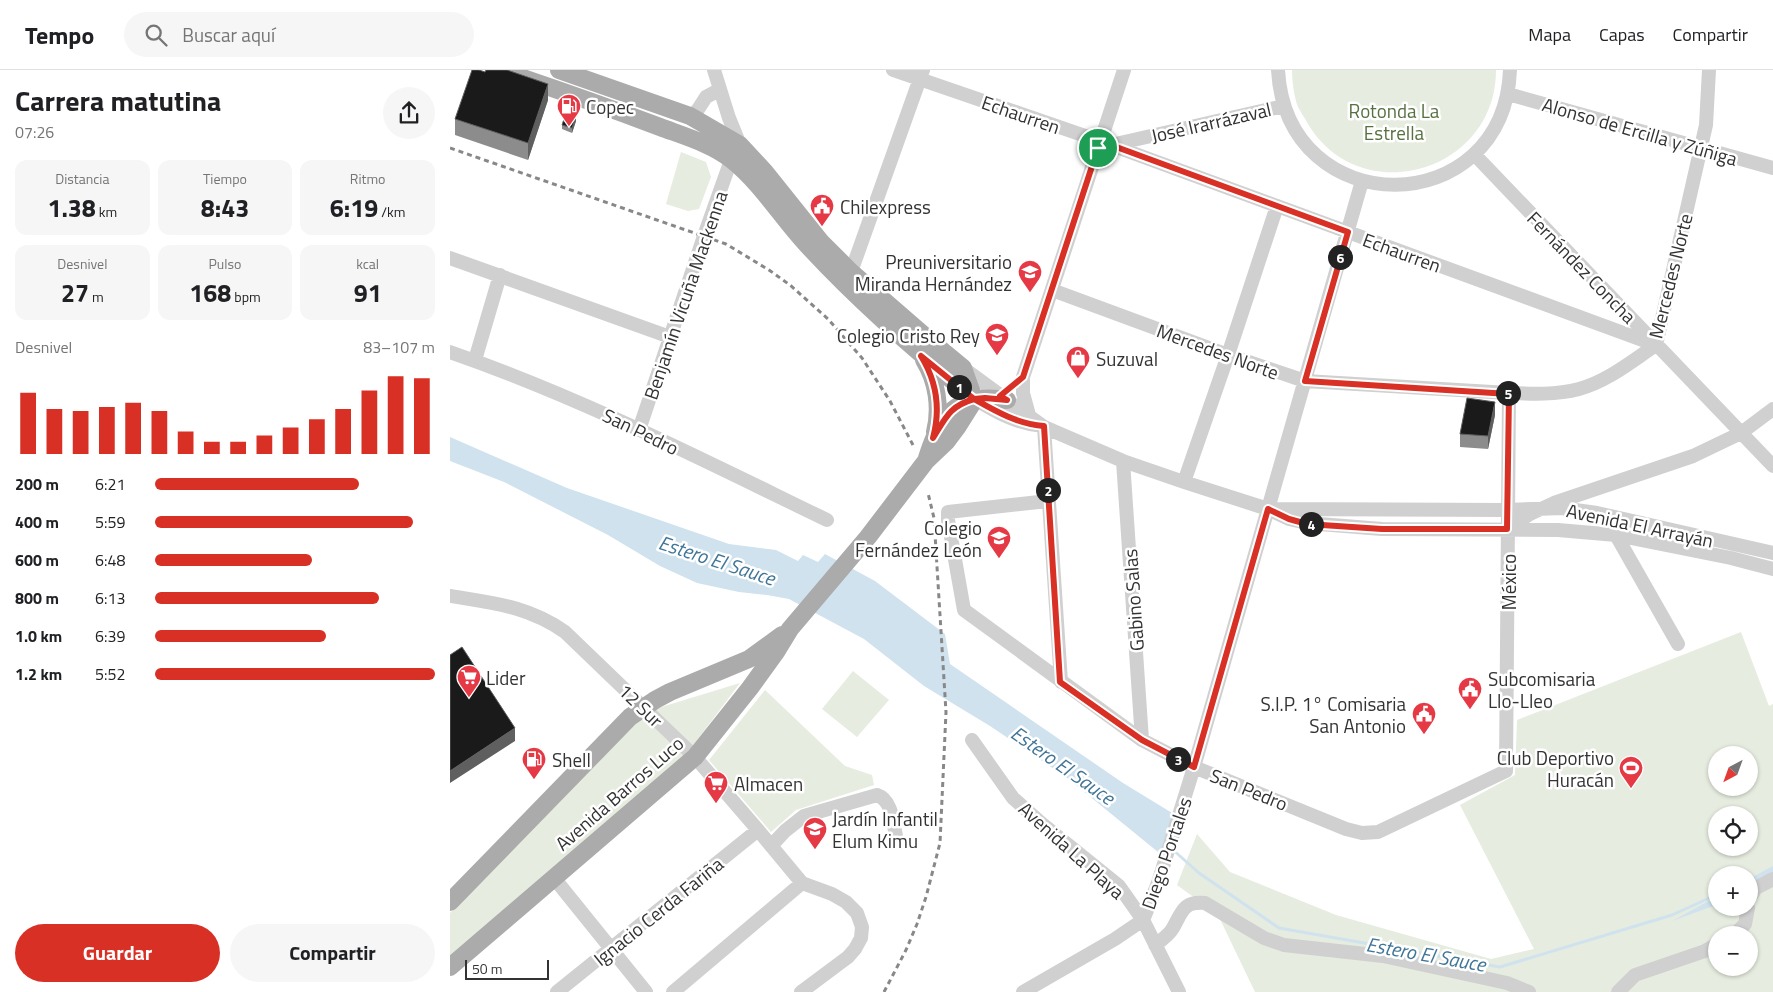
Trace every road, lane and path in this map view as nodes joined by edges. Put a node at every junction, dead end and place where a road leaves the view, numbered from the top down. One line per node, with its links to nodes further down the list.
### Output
1 (499, 70): 13 (main road)
2 (558, 70): 14 (main road)
3 (714, 70): 10 (street)
4 (893, 70): 9 (street, Echaurren)
5 (1124, 70): 15 (street)
6 (1278, 70): 12 (street)
7 (1510, 70): 11 (street)
8 (1710, 70): 16 (street, Mercedes Norte)
9 (921, 75): 15 (street, Echaurren); 24 (street)
10 (719, 90): 14 (street); 17 (street)
11 (1508, 94): 16 (street, Alonso de Ercilla y Zúñiga); 18 (street)
12 (1284, 106): 15 (street, José Irarrázaval); 20 (street)
13 (631, 116): 14 (main road); 17 (main road)
14 (690, 116): 17 (main road)
15 (1105, 143): 21 (street, Echaurren); 26 (street)
16 (1701, 148): 19 (street, Alonso de Ercilla y Zúñiga); 28 (street, Mercedes Norte)
17 (736, 152): 24 (main road); 27 (street, Benjamín Vicuña Mackenna); 31 (main road)
18 (1474, 154): 20 (street); 28 (street, Fernández Concha)
19 (1773, 168)
20 (1362, 181): 22 (street, Diego Portales)
21 (1277, 206): 22 (street, Echaurren); 30 (street)
22 (1348, 232): 28 (street, Echaurren); 35 (street, Diego Portales)
23 (450, 258): 25 (street)
24 (851, 272): 33 (main road)
25 (500, 275): 27 (street); 32 (street)
26 (1052, 290): 30 (street, Mercedes Norte); 34 (street)
27 (670, 337): 42 (street, Benjamín Vicuña Mackenna)
28 (1656, 344): 36 (street, Mercedes Norte); 43 (street, Fernández Concha)
29 (450, 352): 32 (street, San Pedro)
30 (1228, 355): 35 (street, Mercedes Norte); 48 (street)
31 (921, 356): 38 (main road); 44 (main road)
32 (475, 360): 42 (street, San Pedro)
33 (963, 368): 37 (street); 38 (main road)
34 (1023, 377): 37 (street); 40 (street)
35 (1305, 381): 36 (street, Mercedes Norte); 51 (street, Diego Portales)
36 (1509, 394): 52 (street, México)
37 (1003, 398): 38 (main road); 40 (street)
38 (974, 399): 41 (street); 44 (main road, Avenida Barros Luco); 45 (main road, Avenida Barros Luco)
39 (1773, 409): 43 (street)
40 (1029, 415): 41 (street)
41 (1044, 426): 46 (street); 49 (street)
42 (639, 430): 53 (street, San Pedro)
43 (1741, 433): 47 (street, Fernández Concha); 50 (street)
44 (933, 438): 45 (main road, Avenida Barros Luco)
45 (926, 461): 59 (main road, Avenida Barros Luco)
46 (1123, 461): 48 (street); 64 (street, Gabino Salas)
47 (1773, 466)
48 (1184, 482): 51 (street)
49 (1048, 501): 61 (street); 61 (street, San Pedro)
50 (1543, 508): 52 (street, Avenida El Arrayán); 54 (street); 56 (street, Avenida El Arrayán)
51 (1268, 509): 52 (street, Avenida El Arrayán); 54 (street, Avenida El Arrayán); 66 (street, Diego Portales)
52 (1507, 510): 54 (street, México)
53 (827, 520)
54 (1507, 529): 55 (street, Avenida El Arrayán); 67 (street, México)
55 (1616, 534): 57 (street, Avenida El Arrayán); 60 (street)
56 (1773, 553)
57 (1773, 569)
58 (450, 596): 62 (street, 12 Sur)
59 (790, 629): 62 (main road, Avenida Barros Luco); 65 (main road, Avenida Barros Luco)
60 (1678, 644)
61 (1060, 682): 64 (street, San Pedro)
62 (643, 707): 65 (street, 12 Sur); 75 (main road, Avenida Barros Luco)
63 (972, 740): 76 (street, Avenida La Playa)
64 (1142, 740): 66 (street, San Pedro)
65 (695, 758): 68 (street, 12 Sur); 71 (main road, Avenida Barros Luco)
66 (1194, 767): 67 (street, San Pedro); 76 (street, Diego Portales)
67 (1506, 771)
68 (758, 830): 70 (street, 12 Sur); 78 (street, Ignacio Cerda Fariña)
69 (896, 836): 70 (street)
70 (771, 846): 73 (street, 12 Sur)
71 (554, 878): 78 (street); 80 (main road, Avenida Barros Luco)
72 (1773, 879): 74 (street)
73 (802, 883): 84 (street); 85 (street, 12 Sur)
74 (1758, 887)
75 (450, 902)
76 (1143, 920): 77 (street, Avenida La Playa); 81 (street)
77 (1155, 945): 86 (street, Avenida La Playa); 87 (street)
78 (611, 948): 82 (street, Ignacio Cerda Fariña); 83 (street)
79 (1708, 949): 88 (street)
80 (450, 967)
81 (1026, 991)
82 (557, 992)
83 (646, 992)
84 (673, 992)
85 (801, 992)
86 (1179, 992)
87 (1529, 992)
88 (1618, 992)

